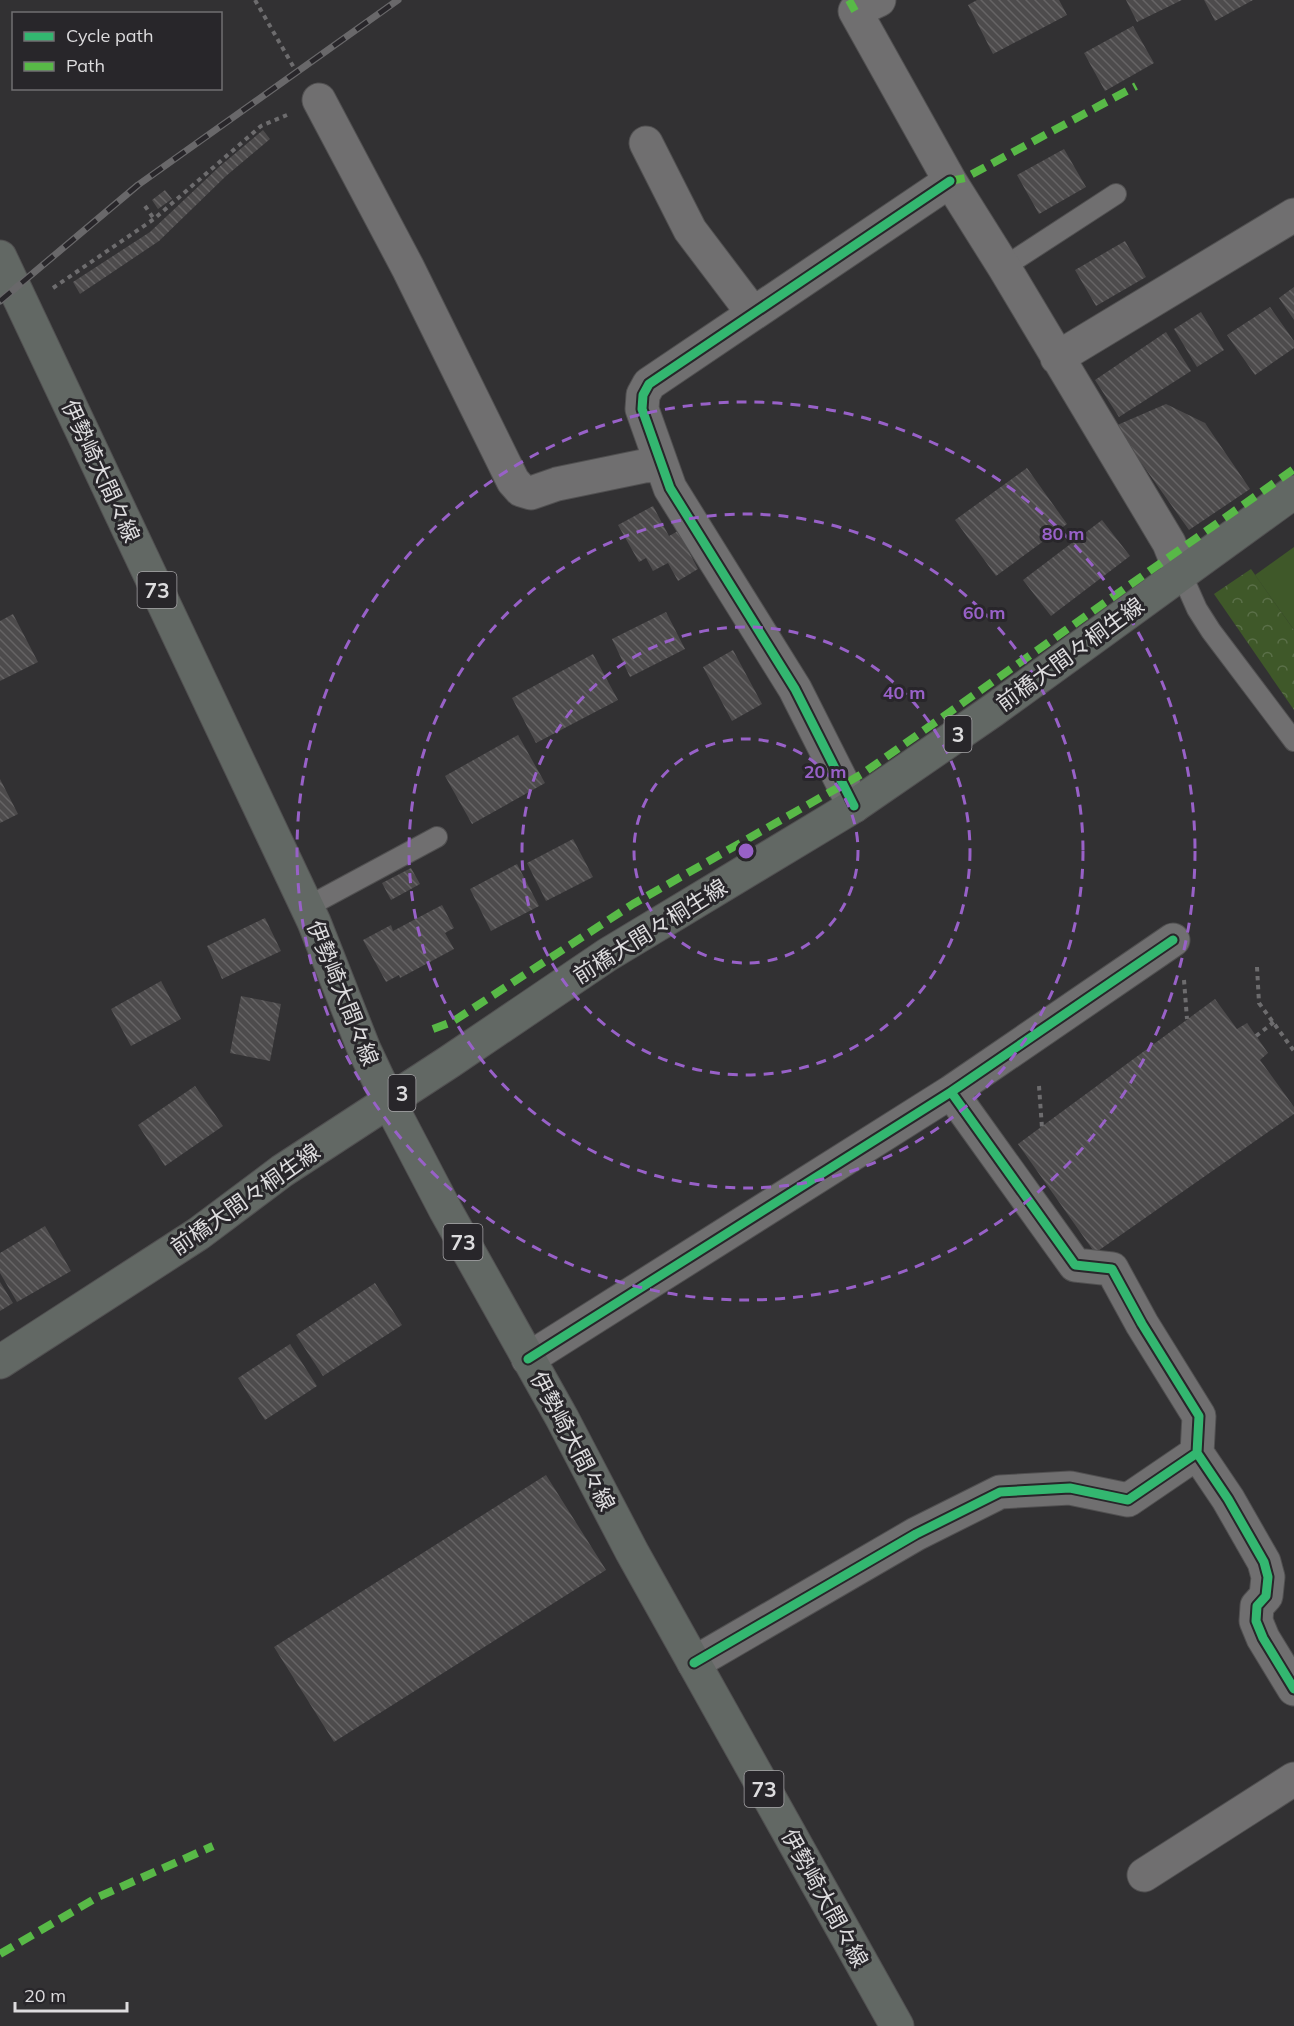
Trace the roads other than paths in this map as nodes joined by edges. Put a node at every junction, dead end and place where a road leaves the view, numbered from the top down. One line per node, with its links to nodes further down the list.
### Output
1 (879, 0): 4 (street)
2 (315, 99): 11 (street)
3 (646, 143): 9 (street)
4 (950, 181): 8 (street); 9 (street)
5 (1116, 194): 8 (lane)
6 (1294, 215): 10 (street)
7 (0, 257): 17 (main road, 伊勢崎大間々線 / 73)
8 (1004, 267): 10 (street)
9 (752, 312): 11 (street)
10 (1057, 358): 13 (street)
11 (661, 465): 15 (street)
12 (1294, 492): 13 (main road, 前橋大間々桐生線 / 3)
13 (1181, 573): 14 (lane); 15 (main road, 前橋大間々桐生線 / 3)
14 (1294, 741)
15 (854, 806): 20 (main road, 前橋大間々桐生線 / 3)
16 (437, 837): 17 (lane)
17 (307, 907): 20 (main road, 伊勢崎大間々線 / 73)
18 (1173, 940): 19 (street)
19 (951, 1092): 21 (street); 23 (street)
20 (389, 1102): 21 (main road, 伊勢崎大間々線 / 73); 22 (main road, 前橋大間々桐生線 / 3)
21 (528, 1359): 26 (main road, 伊勢崎大間々線 / 73)
22 (0, 1362)
23 (1197, 1453): 25 (street); 26 (street)
24 (1294, 1579): 25 (street)
25 (1266, 1596): 27 (street)
26 (694, 1663): 30 (main road, 伊勢崎大間々線 / 73)
27 (1294, 1689)
28 (1294, 1779): 29 (street)
29 (1144, 1875)
30 (897, 2026)

